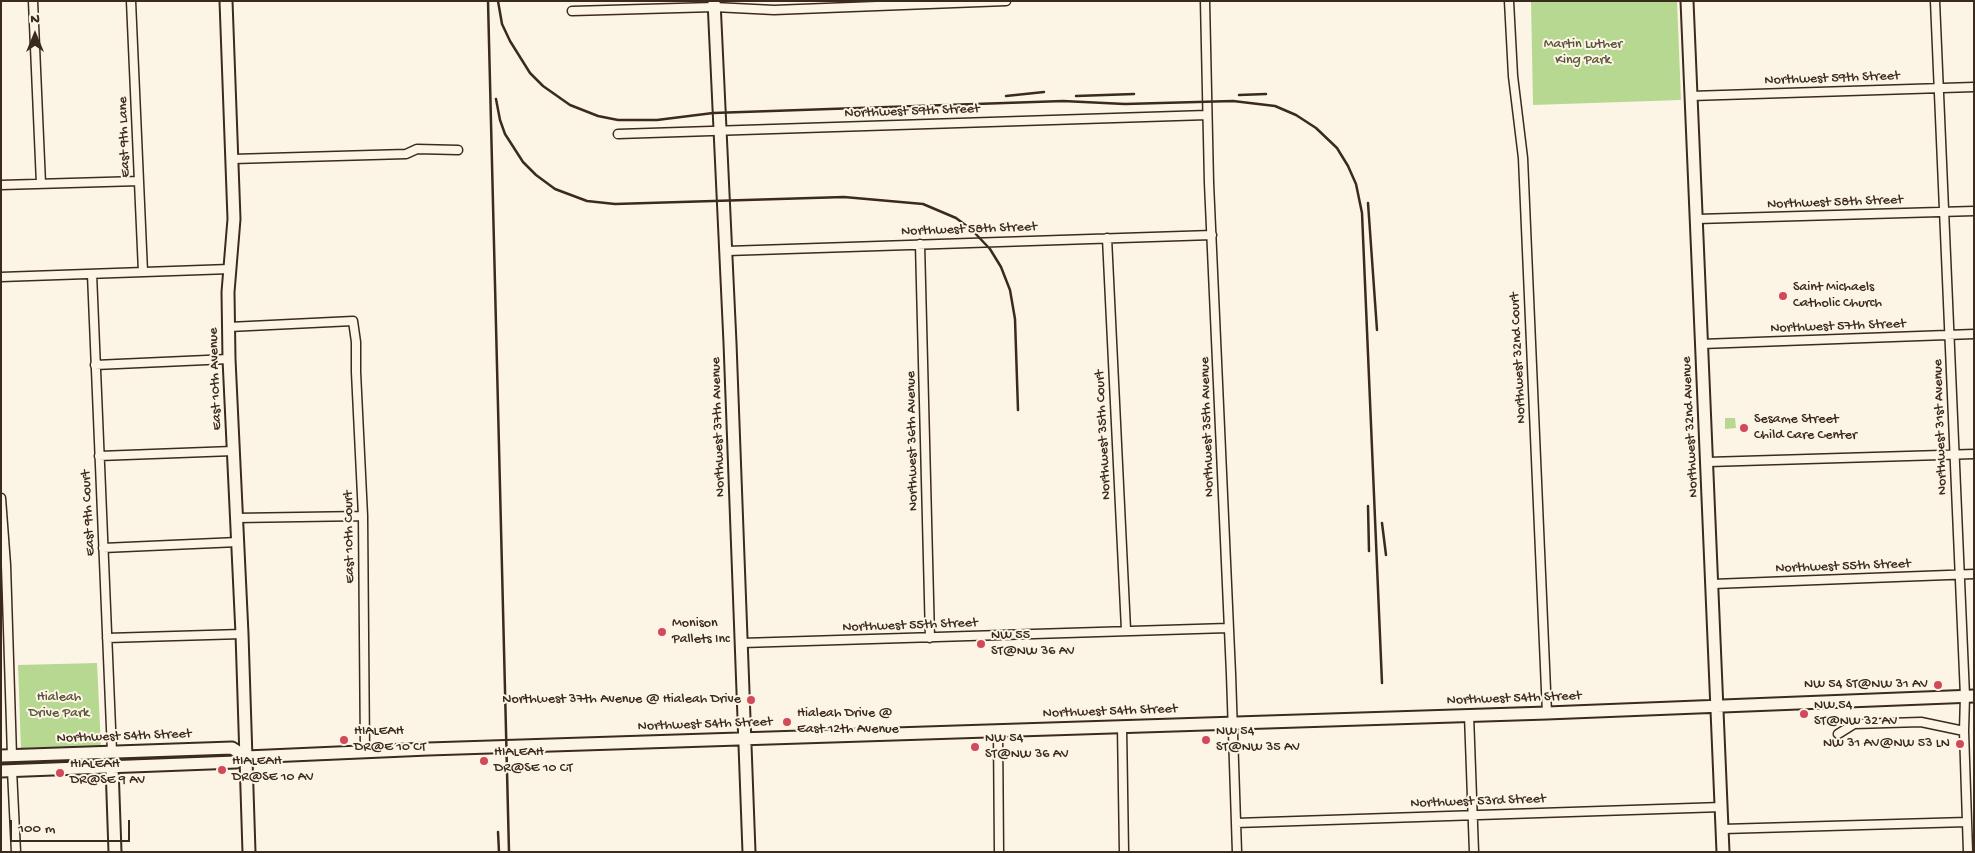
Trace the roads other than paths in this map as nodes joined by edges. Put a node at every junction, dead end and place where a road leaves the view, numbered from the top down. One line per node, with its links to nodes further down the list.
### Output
1 (33, 1): 20 (street)
2 (131, 1): 19 (street, East 9th Lane)
3 (226, 1): 18 (main road, East 10th Avenue)
4 (1006, 1): 9 (street)
5 (1205, 1): 14 (street, Northwest 35th Avenue)
6 (1509, 1): 62 (street, Northwest 32nd Court)
7 (1687, 1): 13 (main road, Northwest 32nd Avenue)
8 (1936, 1): 12 (street, Northwest 31st Avenue)
9 (714, 4): 10 (street); 15 (main road, Northwest 37th Avenue)
10 (572, 11)
11 (1974, 87): 12 (street, Northwest 59th Street)
12 (1939, 88): 13 (street, Northwest 59th Street); 23 (street, Northwest 31st Avenue)
13 (1691, 96): 24 (main road, Northwest 32nd Avenue)
14 (1207, 115): 15 (street, Northwest 59th Street); 25 (street, Northwest 35th Avenue)
15 (722, 131): 16 (street, Northwest 59th Street); 28 (main road, Northwest 37th Avenue)
16 (618, 134)
17 (458, 150): 18 (street)
18 (233, 159): 29 (main road, East 10th Avenue)
19 (139, 181): 20 (street); 30 (street, East 9th Lane)
20 (41, 184): 21 (street)
21 (1, 185)
22 (1974, 211): 23 (street, Northwest 58th Street)
23 (1944, 212): 24 (street, Northwest 58th Street); 35 (street, Northwest 31st Avenue)
24 (1697, 219): 36 (main road, Northwest 32nd Avenue)
25 (1212, 235): 26 (street, Northwest 58th Street); 53 (street, Northwest 35th Avenue)
26 (1107, 238): 27 (street, Northwest 58th Street); 54 (street, Northwest 35th Court)
27 (920, 244): 28 (street, Northwest 58th Street); 57 (street, Northwest 36th Avenue)
28 (727, 251): 58 (main road, Northwest 37th Avenue)
29 (230, 269): 30 (street); 33 (main road, East 10th Avenue)
30 (143, 272): 31 (street)
31 (92, 274): 32 (street); 38 (street, East 9th Court)
32 (1, 277)
33 (229, 327): 37 (main road, East 10th Avenue); 45 (street, East 10th Court)
34 (1974, 334): 35 (street, Northwest 57th Street)
35 (1950, 335): 36 (street, Northwest 57th Street); 40 (street, Northwest 31st Avenue)
36 (1702, 344): 43 (main road, Northwest 32nd Avenue)
37 (229, 359): 38 (street); 39 (main road, East 10th Avenue)
38 (95, 365): 42 (street, East 9th Court)
39 (234, 451): 42 (street); 46 (main road, East 10th Avenue)
40 (1955, 454): 41 (street); 43 (street); 51 (street, Northwest 31st Avenue)
41 (1974, 454)
42 (98, 456): 48 (street, East 9th Court)
43 (1708, 462): 52 (main road, Northwest 32nd Avenue)
44 (1, 498): 49 (street)
45 (363, 516): 46 (street); 71 (street, East 10th Court)
46 (236, 518): 47 (main road, East 10th Avenue)
47 (238, 542): 48 (street); 55 (main road, East 10th Avenue)
48 (103, 548): 56 (street, East 9th Court)
49 (4, 565): 59 (street)
50 (1974, 574): 51 (street, Northwest 55th Street)
51 (1960, 575): 52 (street, Northwest 55th Street); 60 (street, Northwest 31st Avenue)
52 (1713, 584): 61 (main road, Northwest 32nd Avenue)
53 (1228, 628): 54 (street, Northwest 55th Street); 64 (street, Northwest 35th Avenue)
54 (1126, 630): 57 (street, Northwest 55th Street)
55 (242, 634): 56 (street); 73 (main road, East 10th Avenue)
56 (107, 638): 70 (street, East 9th Court)
57 (930, 638): 58 (street, Northwest 55th Street)
58 (742, 643): 69 (main road, Northwest 37th Avenue)
59 (5, 660): 72 (street)
60 (1969, 696): 61 (main road, Northwest 54th Street); 67 (street, Northwest 31st Avenue)
61 (1718, 707): 62 (main road, Northwest 54th Street); 77 (main road, Northwest 32nd Avenue)
62 (1547, 713): 63 (main road, Northwest 54th Street)
63 (1469, 715): 64 (main road, Northwest 54th Street); 78 (street)
64 (1231, 724): 65 (main road, Northwest 54th Street); 80 (street, Northwest 35th Avenue)
65 (1122, 727): 66 (main road, Northwest 54th Street); 87 (street)
66 (998, 731): 69 (main road, Northwest 54th Street); 86 (street)
67 (1964, 731): 68 (street); 79 (street, Northwest 31st Avenue)
68 (1838, 734)
69 (745, 738): 71 (main road, Northwest 54th Street); 85 (main road, Northwest 37th Avenue)
70 (106, 752): 72 (main road, Northwest 54th Street); 73 (main road, Northwest 54th Street); 76 (main road)
71 (365, 753): 73 (main road, Northwest 54th Street)
72 (7, 756): 74 (main road)
73 (246, 757): 75 (main road, Northwest 54th Street); 84 (main road, East 10th Avenue)
74 (1, 762)
75 (112, 766): 76 (main road, Northwest 54th Street); 83 (main road)
76 (7, 771): 82 (street)
77 (1722, 807): 78 (street, Northwest 53rd Street); 81 (main road, Northwest 32nd Avenue)
78 (1472, 814): 80 (street, Northwest 53rd Street); 89 (street)
79 (1967, 822): 81 (street); 91 (street, Northwest 31st Avenue)
80 (1236, 823): 88 (street, Northwest 35th Avenue)
81 (1723, 829): 90 (main road, Northwest 32nd Avenue)
82 (16, 852)
83 (116, 852)
84 (249, 852)
85 (749, 852)
86 (998, 852)
87 (1124, 852)
88 (1237, 852)
89 (1474, 852)
90 (1723, 852)
91 (1968, 852)

